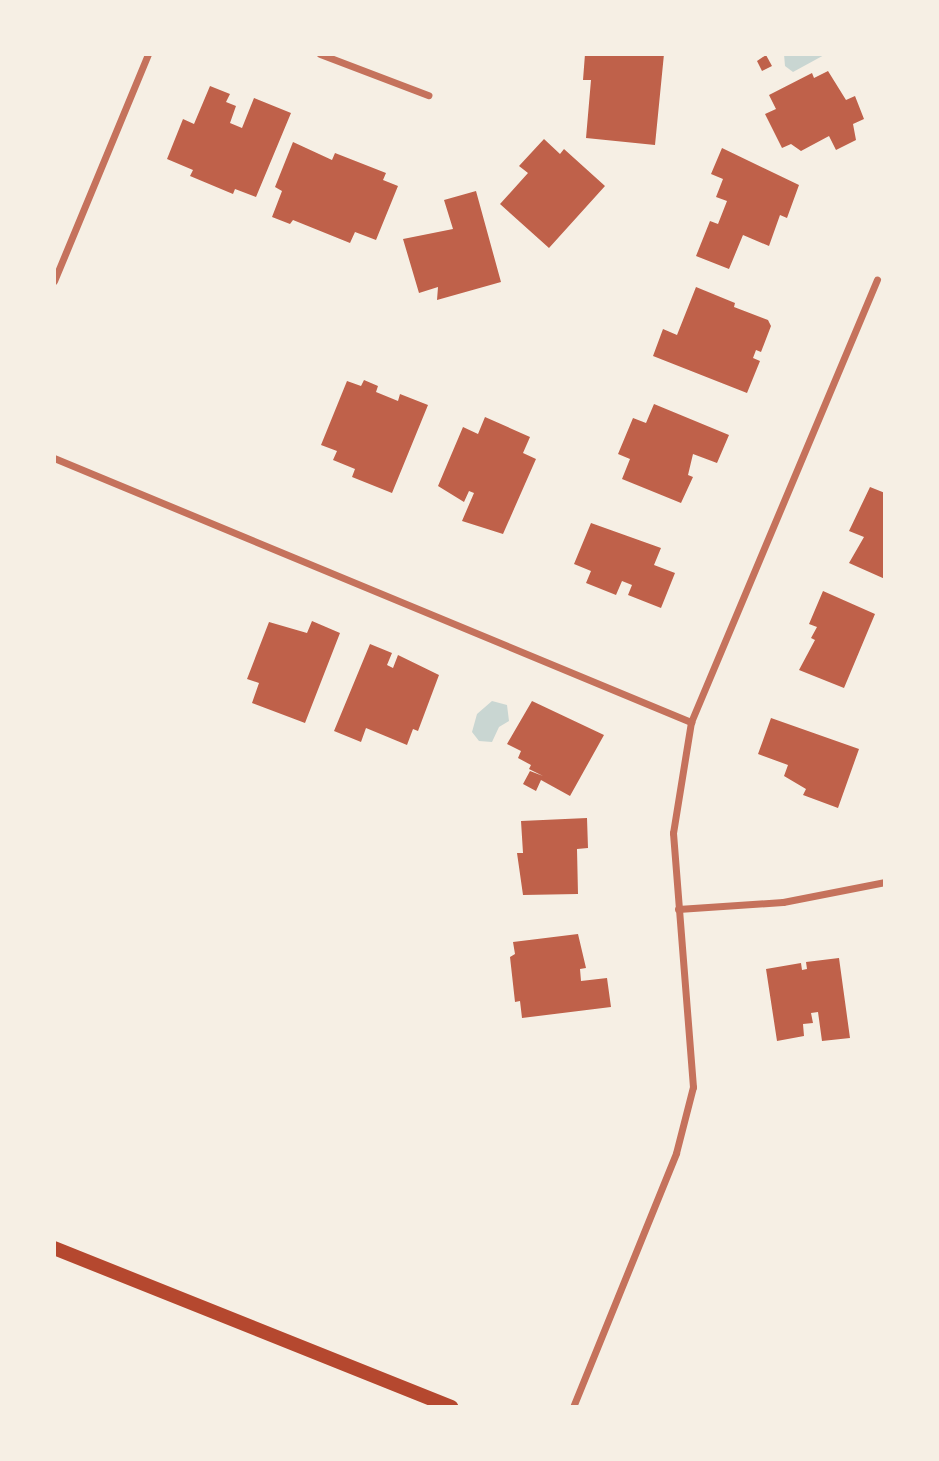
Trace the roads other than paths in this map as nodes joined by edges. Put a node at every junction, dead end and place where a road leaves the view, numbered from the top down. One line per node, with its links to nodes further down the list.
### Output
1 (148, 54): 5 (street)
2 (320, 54): 3 (street)
3 (428, 95)
4 (877, 280): 7 (street)
5 (54, 281)
6 (54, 458): 7 (street)
7 (691, 722): 9 (street)
8 (885, 882): 9 (street)
9 (678, 909): 12 (street)
10 (54, 1248): 11 (main road)
11 (451, 1407)
12 (573, 1407)

